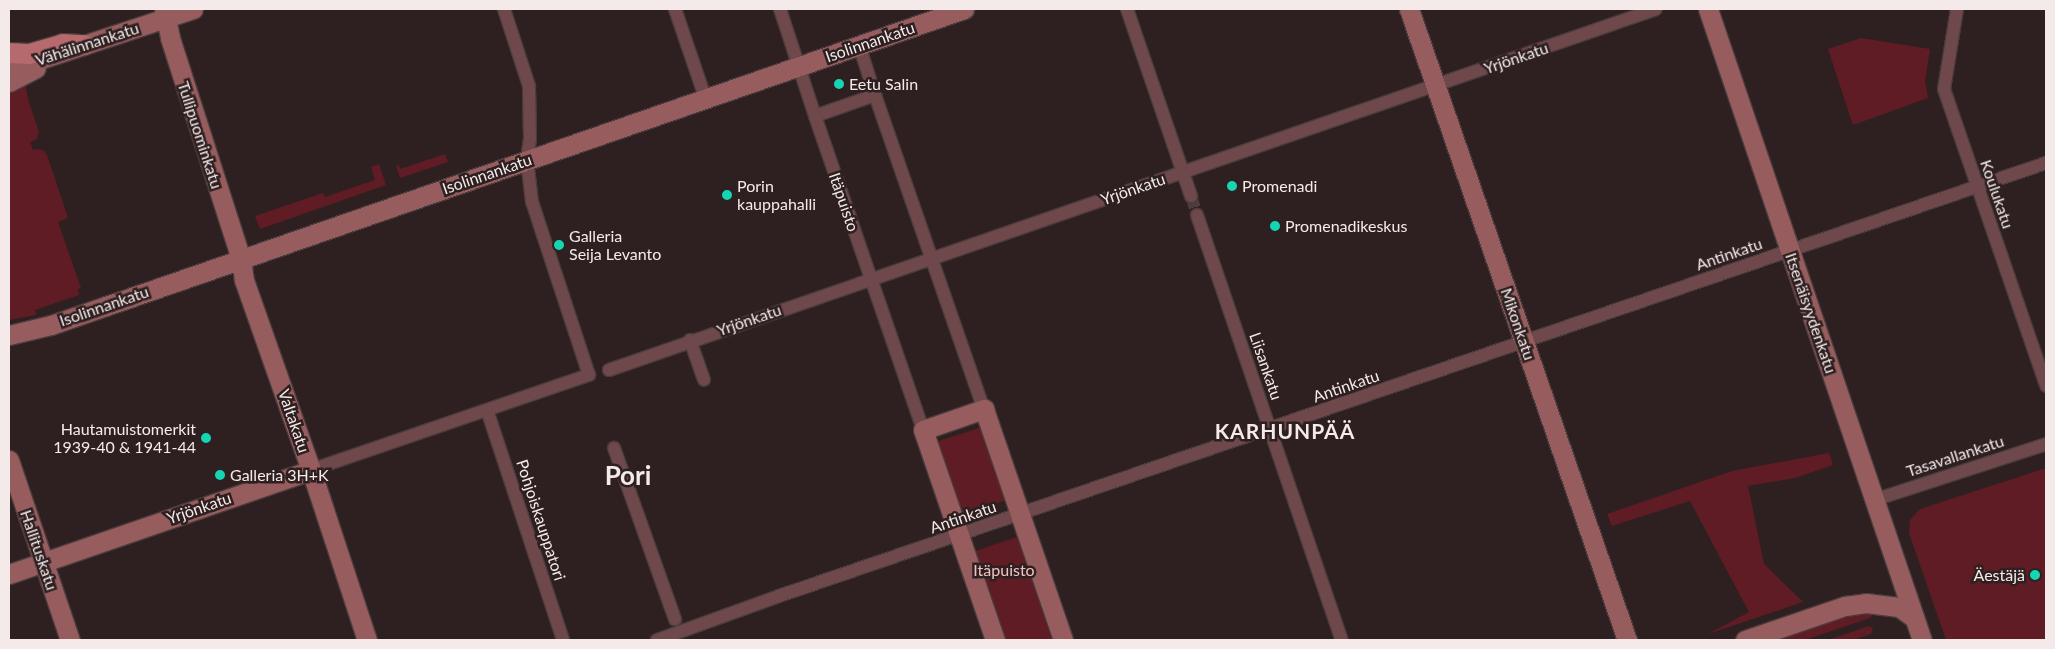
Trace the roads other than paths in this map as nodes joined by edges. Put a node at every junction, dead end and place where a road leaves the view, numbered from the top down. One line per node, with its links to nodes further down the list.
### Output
1 (193, 9): 11 (main road, Vähälinnankatu)
2 (504, 9): 22 (street)
3 (675, 9): 20 (street)
4 (780, 9): 16 (street, Itäpuisto)
5 (964, 9): 13 (main road, Isolinnankatu)
6 (1127, 9): 24 (street)
7 (1409, 9): 18 (main road, Mikonkatu)
8 (1656, 9): 18 (street, Yrjönkatu)
9 (1708, 9): 28 (main road, Itsenäisyydenkatu)
10 (1957, 9): 25 (street, Koulukatu)
11 (165, 13): 12 (main road, Vähälinnankatu); 30 (main road, Tullipuominkatu)
12 (84, 45): 14 (main road); 15 (main road, Vähälinnankatu); 17 (main road)
13 (859, 45): 16 (main road, Isolinnankatu); 19 (street)
14 (9, 53)
15 (9, 66)
16 (799, 67): 20 (main road, Isolinnankatu); 21 (street, Itäpuisto)
17 (9, 82)
18 (1436, 86): 24 (street, Yrjönkatu); 34 (main road, Mikonkatu)
19 (875, 95): 21 (street); 29 (street)
20 (705, 97): 22 (main road, Isolinnankatu)
21 (815, 116): 31 (street, Itäpuisto)
22 (527, 160): 30 (main road, Isolinnankatu); 39 (street, Yrjönkatu)
23 (2046, 163): 25 (street, Antinkatu)
24 (1182, 172): 26 (street); 29 (street, Yrjönkatu)
25 (1977, 186): 28 (street, Antinkatu); 37 (street, Koulukatu)
26 (1191, 196)
27 (1197, 215): 40 (street, Liisankatu)
28 (1790, 250): 34 (street, Antinkatu); 46 (main road, Itsenäisyydenkatu)
29 (931, 258): 31 (street, Yrjönkatu); 38 (street)
30 (241, 260): 32 (main road, Isolinnankatu); 45 (main road, Valtakatu)
31 (870, 278): 33 (street, Yrjönkatu); 41 (street, Itäpuisto)
32 (9, 335)
33 (690, 340): 35 (street, Yrjönkatu); 36 (street)
34 (1524, 342): 40 (street, Antinkatu); 61 (main road, Mikonkatu)
35 (609, 370)
36 (704, 380)
37 (2046, 386)
38 (984, 409): 41 (main road); 47 (main road)
39 (487, 410): 45 (street, Yrjönkatu); 56 (street, Pohjoiskauppatori)
40 (1270, 428): 47 (street, Antinkatu); 60 (street, Liisankatu)
41 (923, 430): 48 (main road, Itäpuisto)
42 (2046, 444): 46 (street, Tasavallankatu)
43 (614, 448): 51 (street)
44 (9, 460): 49 (main road, Hallituskatu)
45 (311, 470): 49 (main road, Yrjönkatu); 55 (main road, Valtakatu)
46 (1874, 500): 52 (main road, Itsenäisyydenkatu)
47 (1020, 515): 48 (street, Antinkatu); 59 (main road)
48 (959, 536): 53 (street, Antinkatu); 58 (main road, Itäpuisto)
49 (44, 562): 50 (main road, Yrjönkatu); 54 (main road, Hallituskatu)
50 (9, 574)
51 (675, 619)
52 (1915, 631): 62 (main road, Itsenäisyydenkatu)
53 (680, 637): 57 (street, Antinkatu)
54 (70, 640)
55 (368, 640)
56 (563, 640)
57 (656, 640)
58 (995, 640)
59 (1063, 640)
60 (1342, 640)
61 (1626, 640)
62 (1745, 640)

